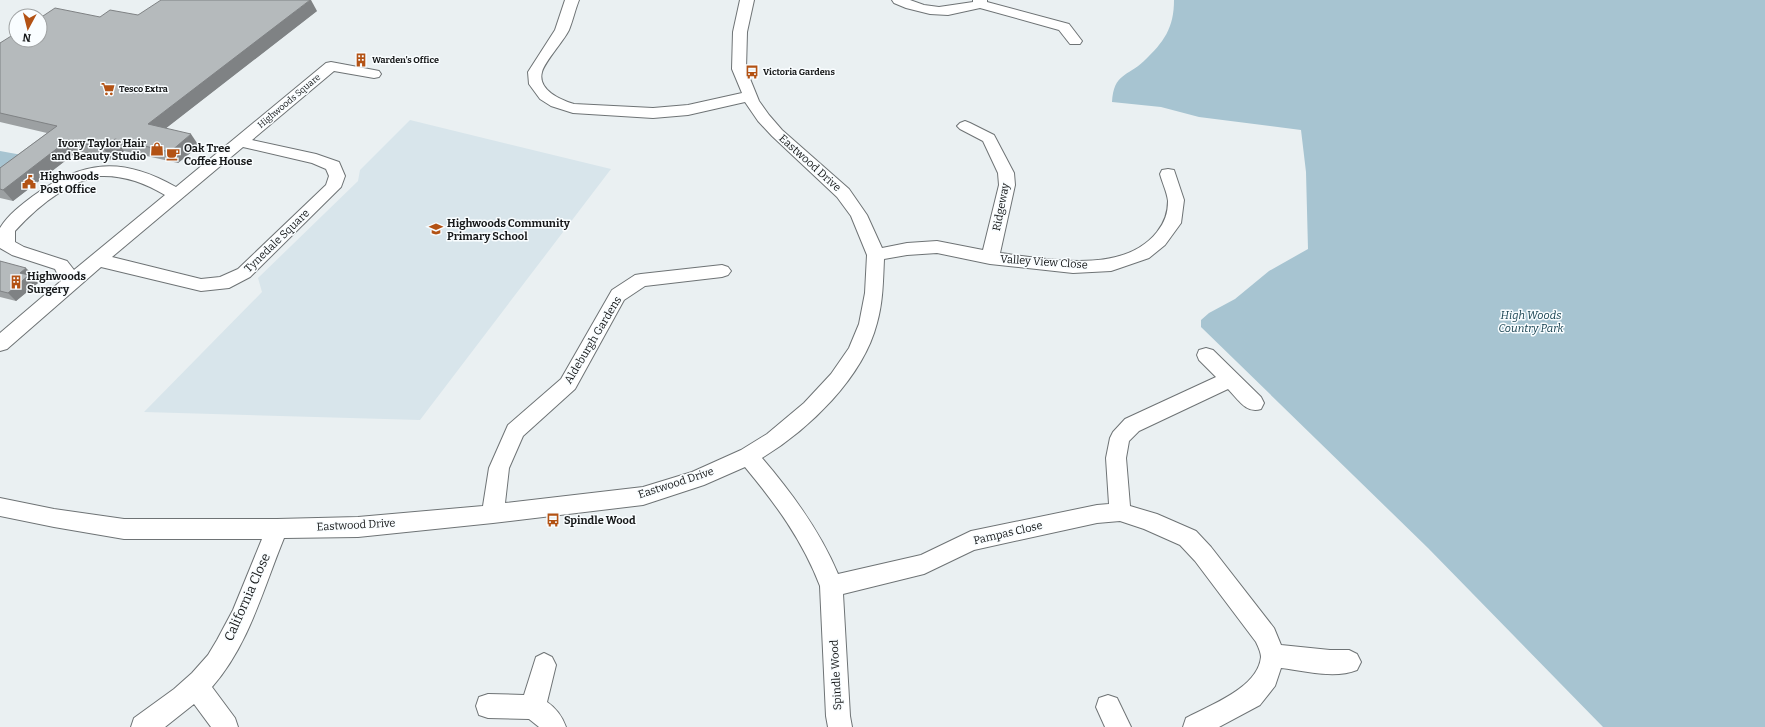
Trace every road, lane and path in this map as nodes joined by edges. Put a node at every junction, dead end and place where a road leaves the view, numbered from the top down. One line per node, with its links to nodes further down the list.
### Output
1 (572, 0): 7 (street)
2 (747, 0): 7 (street, Eastwood Drive)
3 (899, 0): 4 (street)
4 (980, 2): 5 (street)
5 (1075, 41)
6 (374, 74): 9 (street, Highwoods Square)
7 (750, 96): 12 (street, Eastwood Drive)
8 (966, 126): 13 (street, Ridgeway)
9 (240, 142): 11 (street, Highwoods Square); 14 (street, Tynedale Square)
10 (1168, 174): 13 (street, Valley View Close)
11 (176, 194): 14 (street, Highwoods Square); 16 (street)
12 (876, 255): 13 (street, Valley View Close); 21 (street, Eastwood Drive)
13 (990, 258)
14 (98, 260): 16 (street, Highwoods Square)
15 (722, 271): 24 (street, Aldeburgh Gardens)
16 (70, 283): 17 (street, Highwoods Square)
17 (0, 344)
18 (1206, 355): 19 (street)
19 (1229, 380): 20 (street); 23 (street)
20 (1254, 403)
21 (748, 456): 24 (street, Eastwood Drive); 26 (street, Spindle Wood)
22 (0, 507): 25 (street, Eastwood Drive)
23 (1120, 512): 26 (street, Pampas Close); 27 (street, Pampas Close)
24 (493, 514): 25 (street, Eastwood Drive)
25 (277, 529): 30 (street, California Close)
26 (830, 586): 36 (street, Spindle Wood)
27 (1273, 656): 28 (street); 37 (street)
28 (1349, 662)
29 (544, 665): 32 (street)
30 (196, 686): 33 (street, California Close); 34 (street)
31 (488, 706): 32 (street)
32 (532, 707): 35 (street)
33 (143, 727)
34 (226, 727)
35 (554, 727)
36 (840, 727)
37 (1196, 727)

